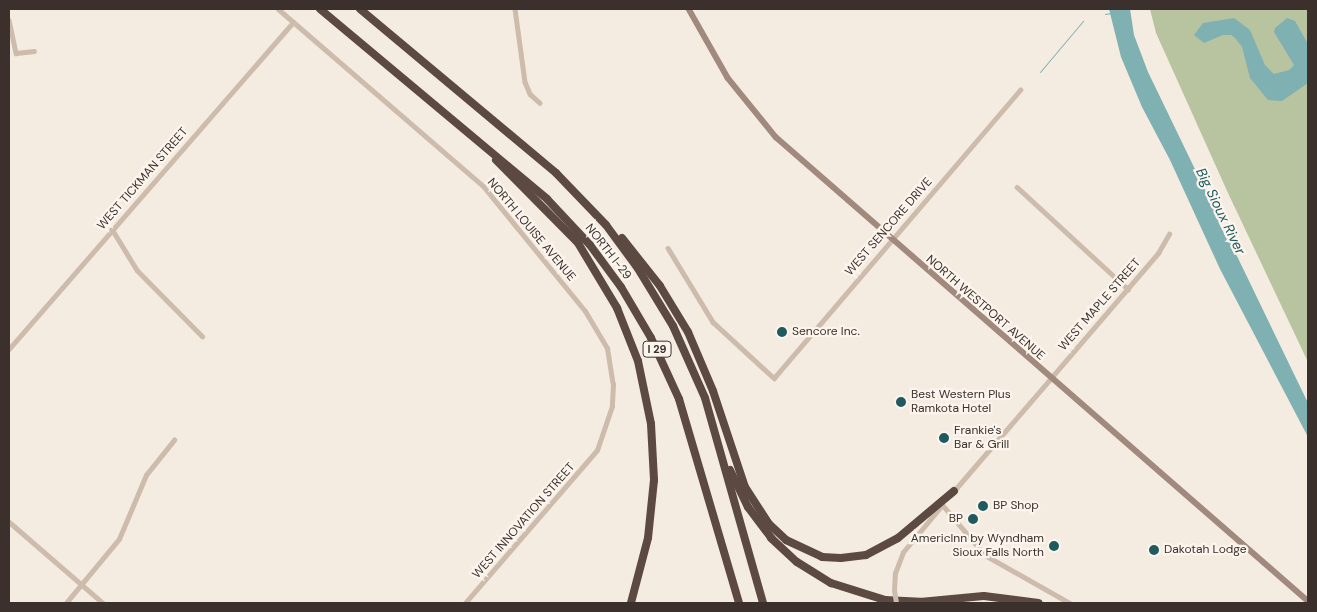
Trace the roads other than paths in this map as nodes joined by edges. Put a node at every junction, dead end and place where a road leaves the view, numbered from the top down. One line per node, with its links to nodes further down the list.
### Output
1 (278, 9): 7 (street, NORTH LOUISE AVENUE)
2 (320, 9): 11 (highway, NORTH I-29 / I 29)
3 (360, 9): 13 (highway, NORTH I-29 / I 29)
4 (515, 9): 10 (street)
5 (689, 9): 16 (main road, NORTH WESTPORT AVENUE)
6 (9, 20): 8 (street)
7 (293, 22): 14 (street, WEST TICKMAN STREET); 24 (street, NORTH LOUISE AVENUE)
8 (34, 51)
9 (1020, 90): 16 (street, WEST SENCORE DRIVE)
10 (540, 103)
11 (485, 146): 33 (highway); 34 (highway, NORTH I-29 / I 29)
12 (1017, 187): 18 (street)
13 (606, 225): 22 (highway, NORTH I-29 / I 29); 26 (highway)
14 (112, 230): 19 (street); 20 (street, WEST TICKMAN STREET)
15 (1169, 234): 18 (street, WEST MAPLE STREET)
16 (892, 239): 17 (street, WEST SENCORE DRIVE); 21 (main road, NORTH WESTPORT AVENUE)
17 (668, 248)
18 (1128, 289): 21 (street, WEST MAPLE STREET)
19 (202, 336)
20 (9, 349)
21 (1051, 378): 25 (street, WEST MAPLE STREET); 29 (main road, NORTH WESTPORT AVENUE)
22 (716, 431): 35 (highway, NORTH I-29 / I 29); 37 (highway)
23 (174, 440): 28 (street)
24 (597, 450): 32 (street, WEST INNOVATION STREET)
25 (954, 490): 26 (highway)
26 (941, 503): 36 (street, bridge); 38 (street)
27 (9, 522): 28 (street)
28 (82, 585): 30 (street); 31 (street)
29 (1308, 600)
30 (66, 603)
31 (103, 603)
32 (466, 603)
33 (630, 603)
34 (739, 603)
35 (763, 603)
36 (896, 603)
37 (1039, 603)
38 (1070, 603)

